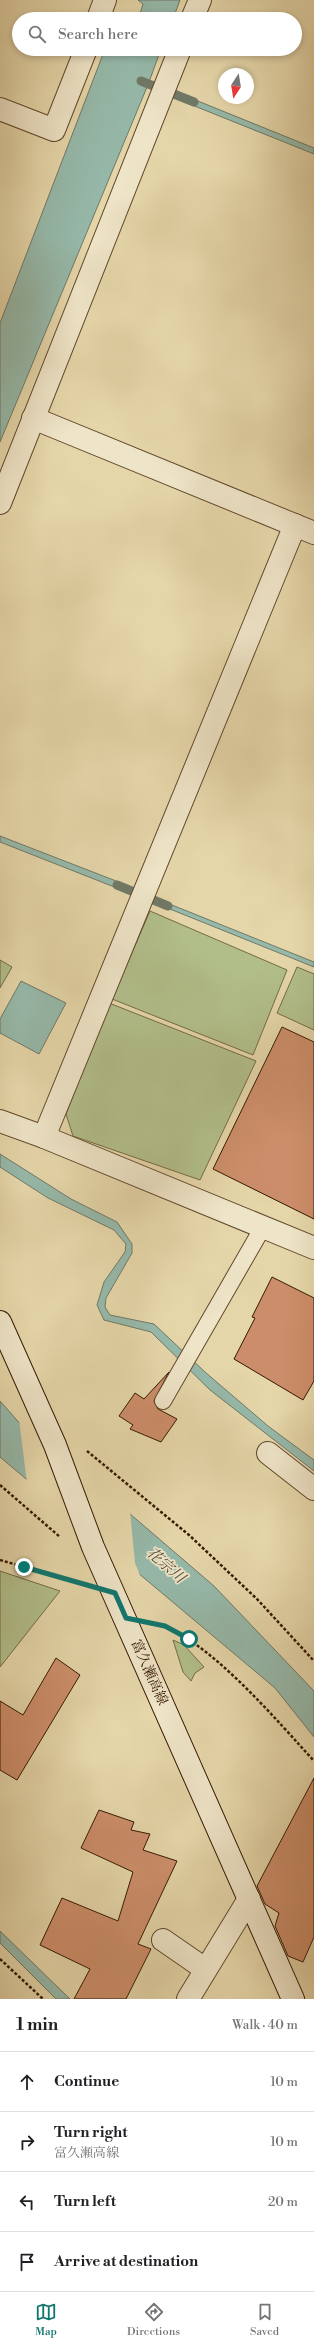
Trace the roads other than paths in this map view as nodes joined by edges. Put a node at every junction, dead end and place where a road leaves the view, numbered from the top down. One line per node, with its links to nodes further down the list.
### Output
1 (105, 0): 3 (street)
2 (200, 0): 4 (street)
3 (101, 12)
4 (195, 12)
5 (83, 56): 7 (street)
6 (177, 56): 8 (street)
7 (0, 109)
8 (33, 418): 9 (street); 10 (street)
9 (0, 503)
10 (304, 529): 12 (street)
11 (0, 1121): 12 (street)
12 (44, 1137): 13 (street)
13 (263, 1227): 14 (street); 16 (lane)
14 (314, 1248)
15 (0, 1322): 19 (street, 富久瀬高線)
16 (163, 1401)
17 (268, 1453): 18 (street)
18 (314, 1489)
19 (249, 1900): 21 (street); 23 (street, 富久瀬高線)
20 (163, 1940): 21 (street)
21 (205, 1969): 22 (street)
22 (188, 1999)
23 (293, 1999)

